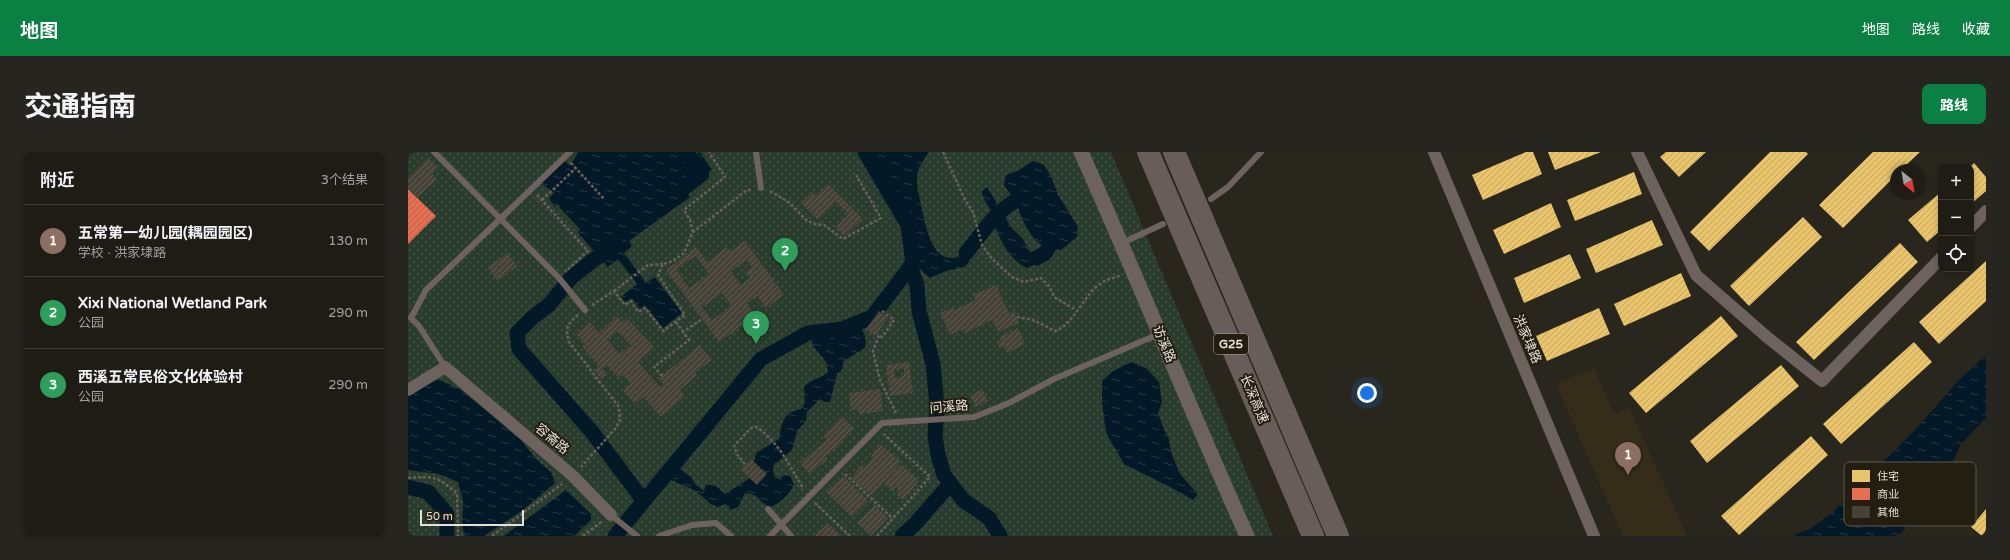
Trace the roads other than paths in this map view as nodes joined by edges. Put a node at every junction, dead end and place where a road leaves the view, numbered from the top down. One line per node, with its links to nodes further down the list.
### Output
1 (434, 152): 13 (lane)
2 (756, 152): 10 (lane)
3 (1081, 152): 16 (street, 访溪路)
4 (1148, 152): 32 (highway, 长深高速 / G25)
5 (1174, 152): 33 (highway, 长深高速 / G25)
6 (1261, 152): 11 (lane)
7 (1434, 152): 34 (street, 洪家埭路)
8 (1637, 152): 17 (street)
9 (567, 154): 13 (lane)
10 (761, 188)
11 (1211, 199)
12 (1986, 211): 15 (street)
13 (500, 218): 18 (lane); 19 (lane)
14 (1163, 224): 16 (lane)
15 (1974, 224)
16 (1122, 243): 20 (street, 访溪路)
17 (1938, 261)
18 (585, 310)
19 (410, 317): 21 (lane)
20 (1159, 334): 25 (lane, 问溪路); 31 (street, 访溪路)
21 (445, 367): 22 (street); 24 (street, 容斋路)
22 (408, 390)
23 (768, 510): 25 (lane)
24 (611, 515): 26 (lane, 容斋路)
25 (781, 525): 29 (lane, 问溪路); 30 (lane)
26 (637, 536)
27 (659, 536): 28 (lane)
28 (731, 536)
29 (770, 536)
30 (791, 536)
31 (1247, 536)
32 (1313, 536)
33 (1338, 536)
34 (1594, 536)

